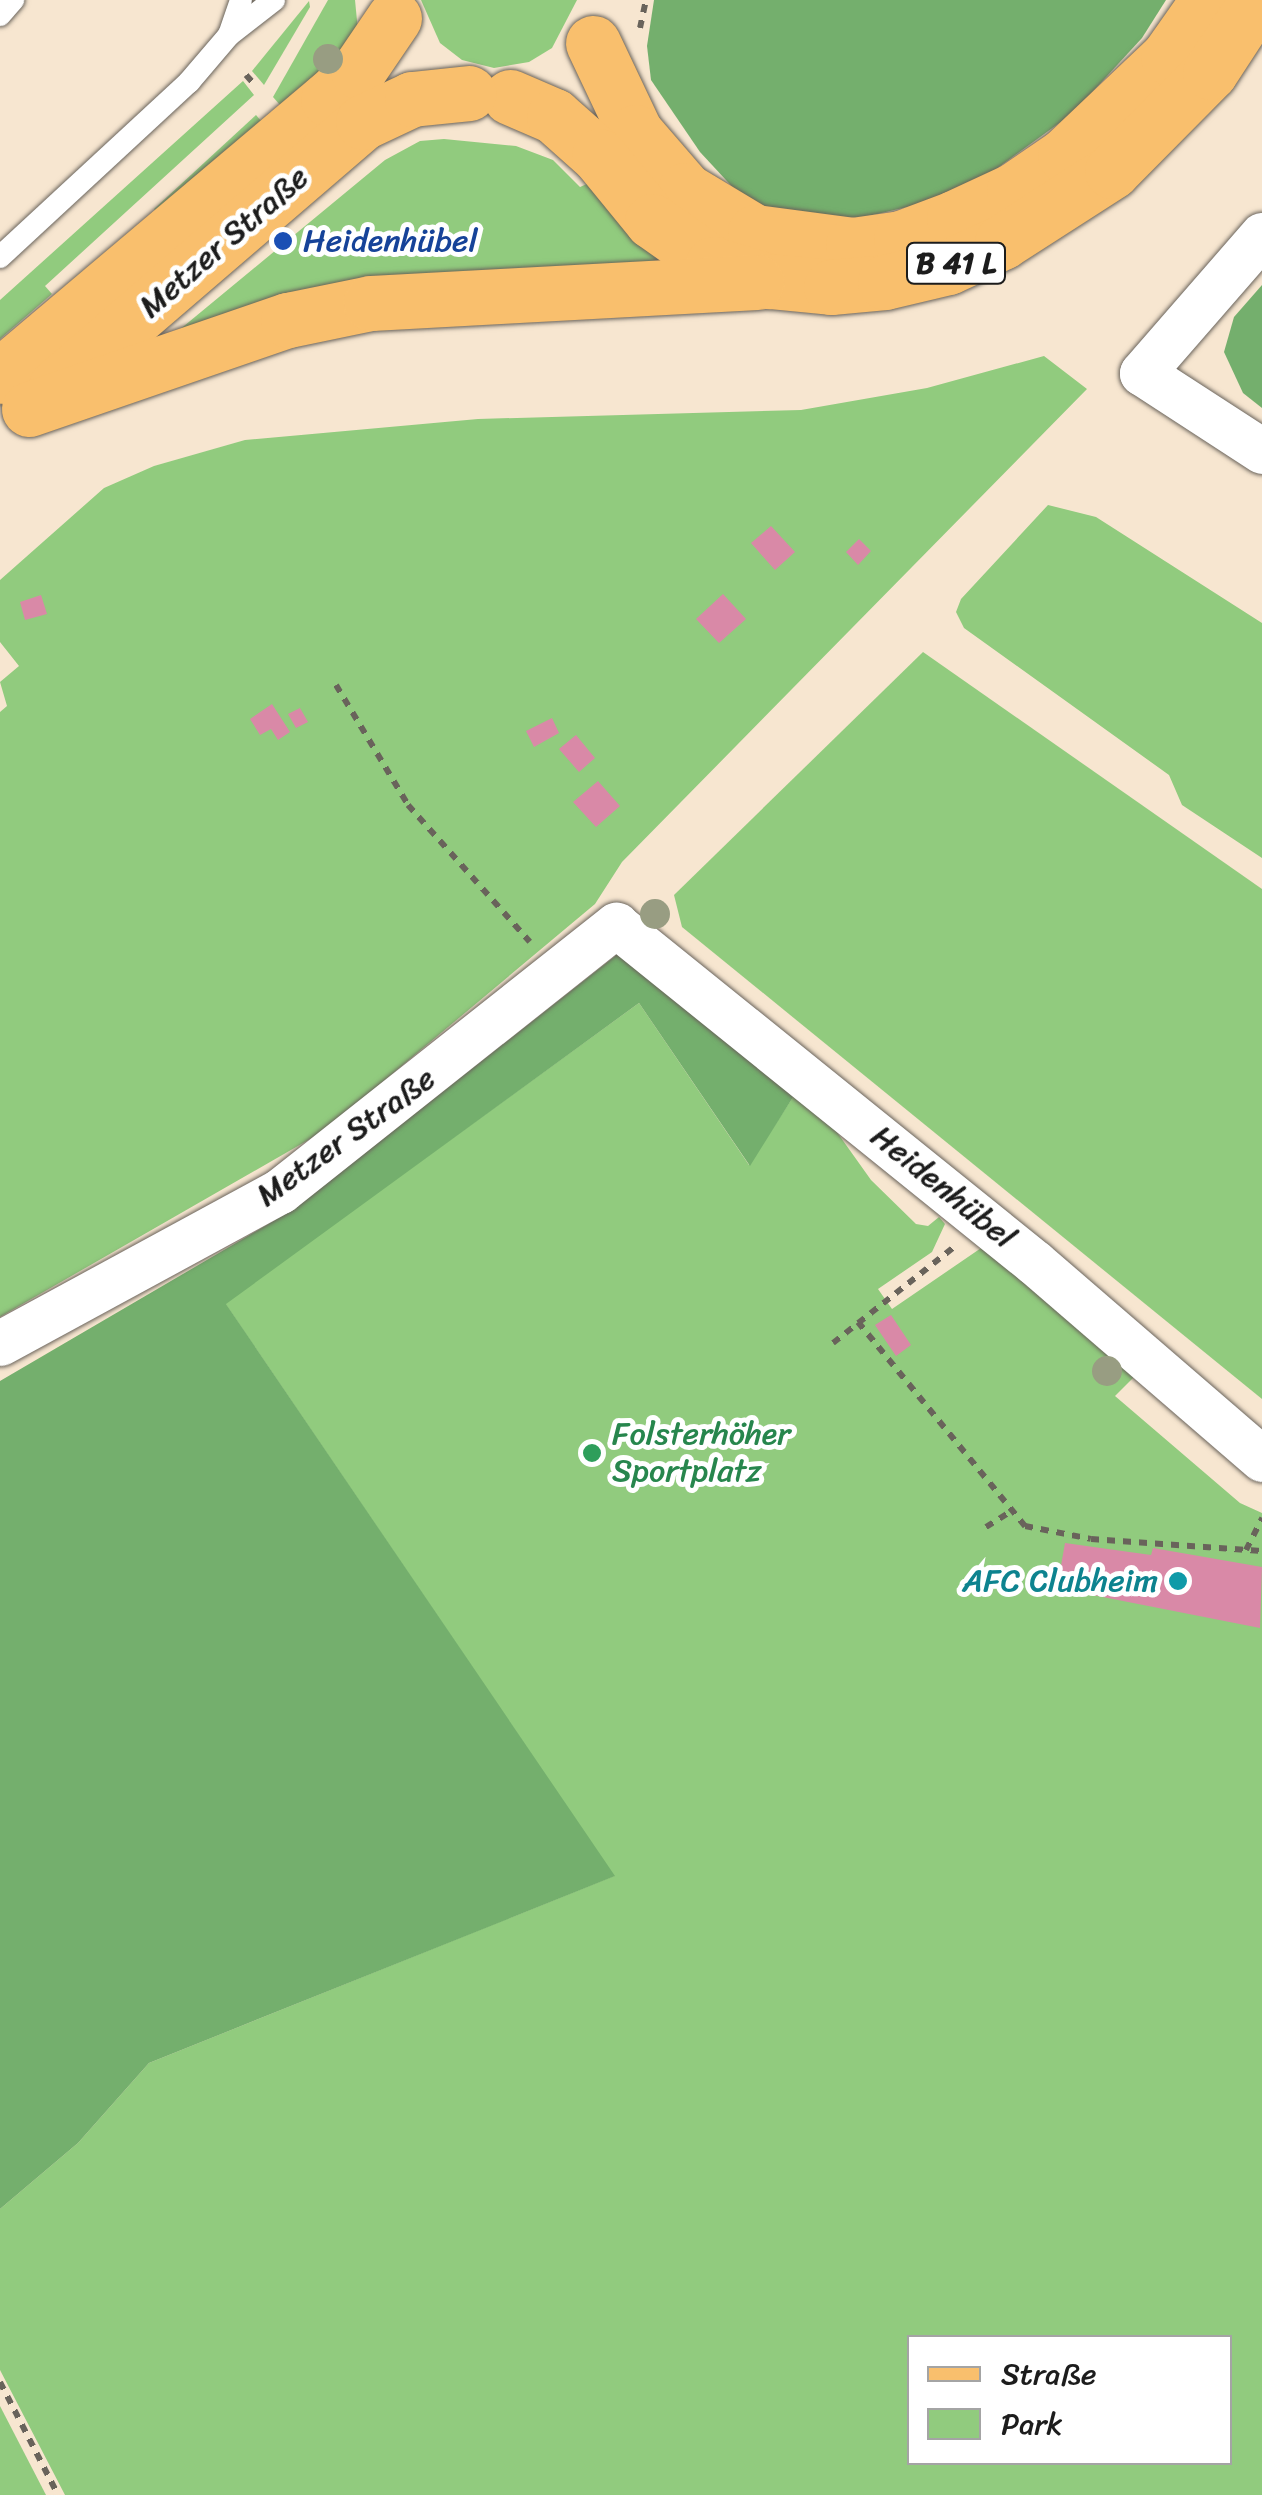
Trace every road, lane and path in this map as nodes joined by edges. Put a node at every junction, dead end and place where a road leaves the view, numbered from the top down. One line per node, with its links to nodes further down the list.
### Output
1 (13, 0): 7 (lane)
2 (241, 0): 9 (lane)
3 (274, 0): 9 (lane)
4 (1208, 0): 8 (main road, B 41 L)
5 (1257, 0): 15 (main road, B 41 L)
6 (393, 9): 12 (main road, Metzer Straße); 16 (main road, Metzer Straße)
7 (0, 15)
8 (600, 22): 12 (main road, Metzer Straße)
9 (229, 35): 14 (lane)
10 (246, 74): 11 (path)
11 (254, 84)
12 (489, 95): 15 (main road, B 41 L); 16 (main road, Metzer Straße)
13 (1262, 235): 17 (street)
14 (0, 256)
15 (769, 281): 16 (main road)
16 (10, 406)
17 (1262, 450)
18 (336, 685): 20 (path)
19 (616, 925): 20 (street, Metzer Straße); 21 (street, Heidenhübel)
20 (558, 972): 23 (street, Metzer Straße)
21 (980, 1218): 22 (path); 25 (street, Heidenhübel)
22 (858, 1322): 24 (path); 26 (path)
23 (0, 1343)
24 (833, 1343)
25 (1262, 1459)
26 (1012, 1511): 28 (path); 29 (path)
27 (1262, 1518): 29 (path)
28 (986, 1527)
29 (1246, 1550): 30 (path)
30 (1262, 1551)
31 (0, 2382): 32 (path)
32 (58, 2495)

